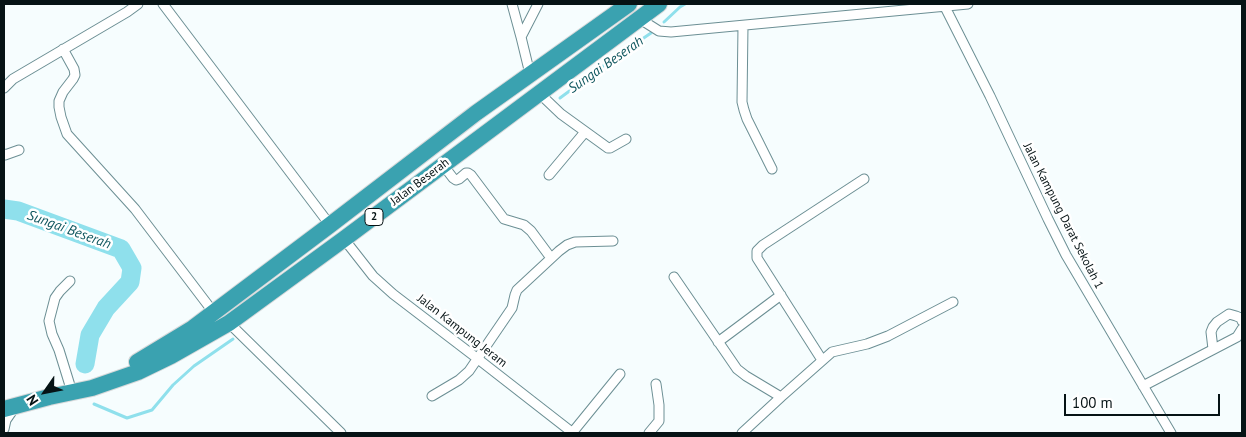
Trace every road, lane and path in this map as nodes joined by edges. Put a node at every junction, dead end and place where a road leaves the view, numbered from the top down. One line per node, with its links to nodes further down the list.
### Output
1 (138, 4): 14 (street)
2 (163, 4): 26 (street)
3 (512, 4): 13 (street)
4 (538, 4): 13 (street)
5 (621, 4): 10 (highway)
6 (629, 4): 10 (highway, Jalan Beserah / 2)
7 (660, 4): 11 (highway, Jalan Beserah / 2)
8 (968, 4): 9 (street)
9 (944, 5): 12 (street); 44 (street, Jalan Kampung Darat Sekolah 1)
10 (608, 18): 15 (highway, Jalan Beserah / 2)
11 (640, 19): 12 (street); 17 (highway, Jalan Beserah / 2)
12 (743, 26): 23 (street)
13 (521, 37): 15 (street)
14 (63, 50): 16 (street); 34 (street)
15 (530, 74): 26 (highway, Jalan Beserah / 2)
16 (4, 88)
17 (539, 93): 18 (street); 22 (highway, Jalan Beserah / 2)
18 (585, 132): 19 (street); 24 (street)
19 (626, 138)
20 (19, 150): 21 (street)
21 (4, 154)
22 (443, 164): 27 (highway, Jalan Beserah / 2); 29 (street)
23 (772, 169)
24 (549, 175)
25 (864, 179): 32 (street)
26 (330, 225): 34 (highway, Jalan Beserah / 2)
27 (344, 239): 36 (highway, Jalan Beserah / 2); 40 (street, Jalan Kampung Jeram)
28 (613, 241): 29 (street)
29 (551, 258): 40 (street)
30 (674, 277): 38 (street)
31 (70, 282): 46 (street)
32 (781, 295): 38 (street); 41 (street)
33 (953, 302): 41 (street)
34 (214, 313): 45 (highway, Jalan Beserah / 2)
35 (1242, 321): 39 (street)
36 (229, 323): 45 (highway, Jalan Beserah / 2); 51 (street)
37 (1242, 329): 39 (street)
38 (718, 342): 48 (street)
39 (1213, 349): 44 (street)
40 (478, 359): 47 (street); 52 (street, Jalan Kampung Jeram)
41 (822, 360): 48 (street)
42 (620, 374): 52 (street)
43 (656, 384): 53 (street)
44 (1143, 386): 55 (street, Jalan Kampung Darat Sekolah 1)
45 (92, 388): 46 (highway, Jalan Beserah / 2)
46 (72, 392): 49 (highway, Jalan Beserah / 2)
47 (432, 396)
48 (781, 397): 54 (street)
49 (10, 407): 50 (street)
50 (4, 429)
51 (341, 433)
52 (572, 433)
53 (649, 433)
54 (742, 433)
55 (1170, 433)

